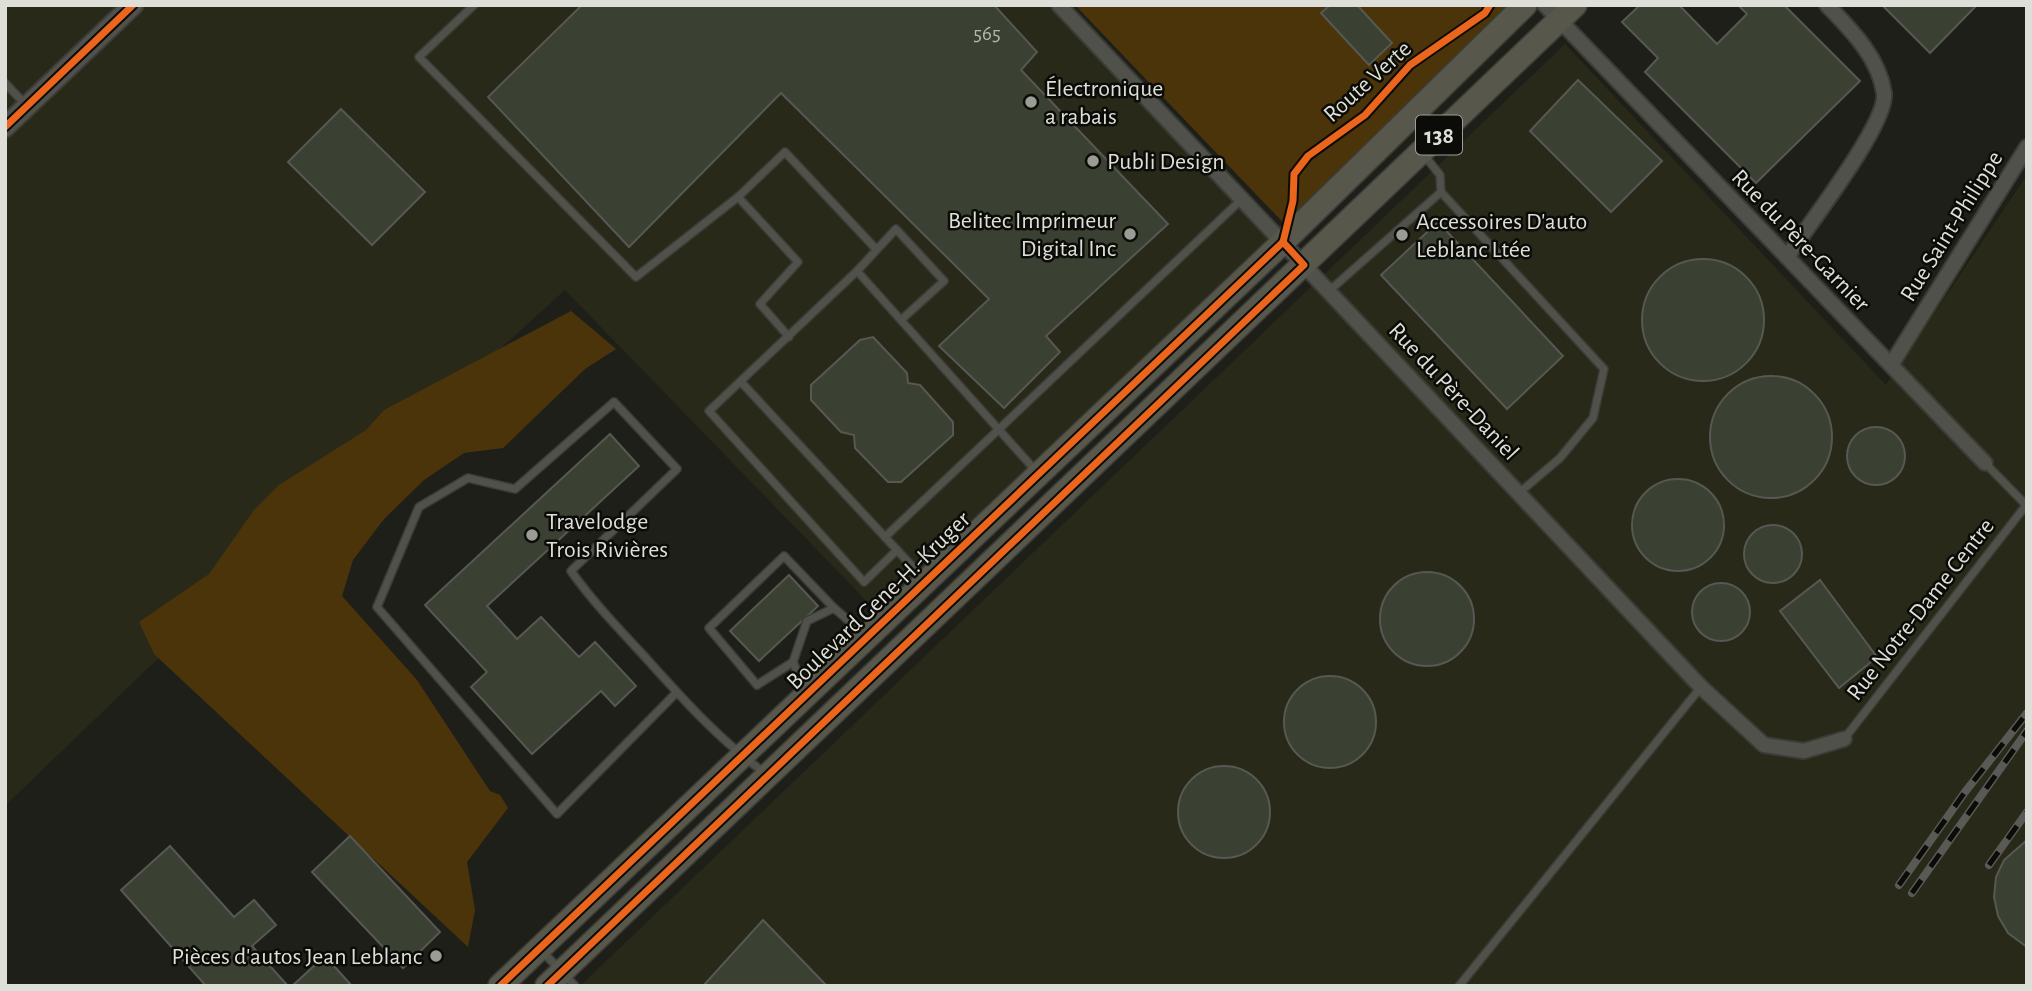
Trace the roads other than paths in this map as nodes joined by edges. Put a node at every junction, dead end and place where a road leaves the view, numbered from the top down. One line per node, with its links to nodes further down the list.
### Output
1 (133, 5): 8 (street)
2 (474, 5): 13 (lane)
3 (1059, 5): 14 (street, Rue du Père-Daniel)
4 (1525, 5): 15 (main road, Boulevard Gene-H.-Kruger / 138)
5 (1827, 5): 17 (street)
6 (1559, 10): 11 (main road, 138); 17 (street, Rue du Père-Garnier)
7 (5, 83): 8 (lane)
8 (27, 106): 9 (street)
9 (5, 127)
10 (2027, 148): 23 (street, Rue Saint-Philippe)
11 (1422, 152): 12 (lane); 18 (main road, 138)
12 (1441, 192): 20 (lane); 28 (lane)
13 (738, 197): 16 (lane); 22 (lane)
14 (1242, 200): 15 (street, Rue du Père-Daniel); 25 (lane)
15 (1283, 242): 18 (street, Rue du Père-Daniel); 27 (main road, Boulevard Gene-H.-Kruger / 138)
16 (876, 249): 19 (lane); 21 (lane)
17 (1787, 257): 23 (street, Rue du Père-Garnier)
18 (1304, 265): 20 (street, Rue du Père-Daniel); 29 (main road, 138)
19 (857, 271): 21 (lane); 22 (lane)
20 (1329, 291): 28 (street, Rue du Père-Daniel)
21 (901, 320): 25 (lane)
22 (789, 337): 24 (lane)
23 (1891, 365): 26 (street, Rue du Père-Garnier)
24 (742, 383): 31 (lane); 32 (lane)
25 (999, 430): 27 (lane); 31 (lane)
26 (1985, 463): 30 (lane, Rue du Père-Garnier)
27 (1039, 474): 29 (street); 33 (main road, Boulevard Gene-H.-Kruger / 138)
28 (1519, 493): 37 (street, Rue du Père-Daniel)
29 (1061, 498): 42 (main road, 138)
30 (2026, 504): 40 (lane, Rue Notre-Dame Centre)
31 (885, 537): 32 (lane)
32 (897, 550): 33 (lane)
33 (926, 581): 35 (main road, Boulevard Gene-H.-Kruger / 138)
34 (834, 608): 35 (lane); 36 (lane); 36 (lane)
35 (867, 637): 39 (main road, Boulevard Gene-H.-Kruger / 138)
36 (793, 662): 39 (lane)
37 (1701, 687): 40 (street, Rue du Père-Daniel); 46 (lane)
38 (677, 692): 38 (lane); 41 (lane)
39 (807, 694): 41 (main road, Boulevard Gene-H.-Kruger / 138)
40 (1844, 739)
41 (741, 756): 42 (lane); 43 (main road, Boulevard Gene-H.-Kruger / 138)
42 (769, 776): 44 (main road, 138)
43 (540, 948): 44 (lane); 45 (main road, Boulevard Gene-H.-Kruger / 138)
44 (561, 981)
45 (500, 986)
46 (1459, 986)

